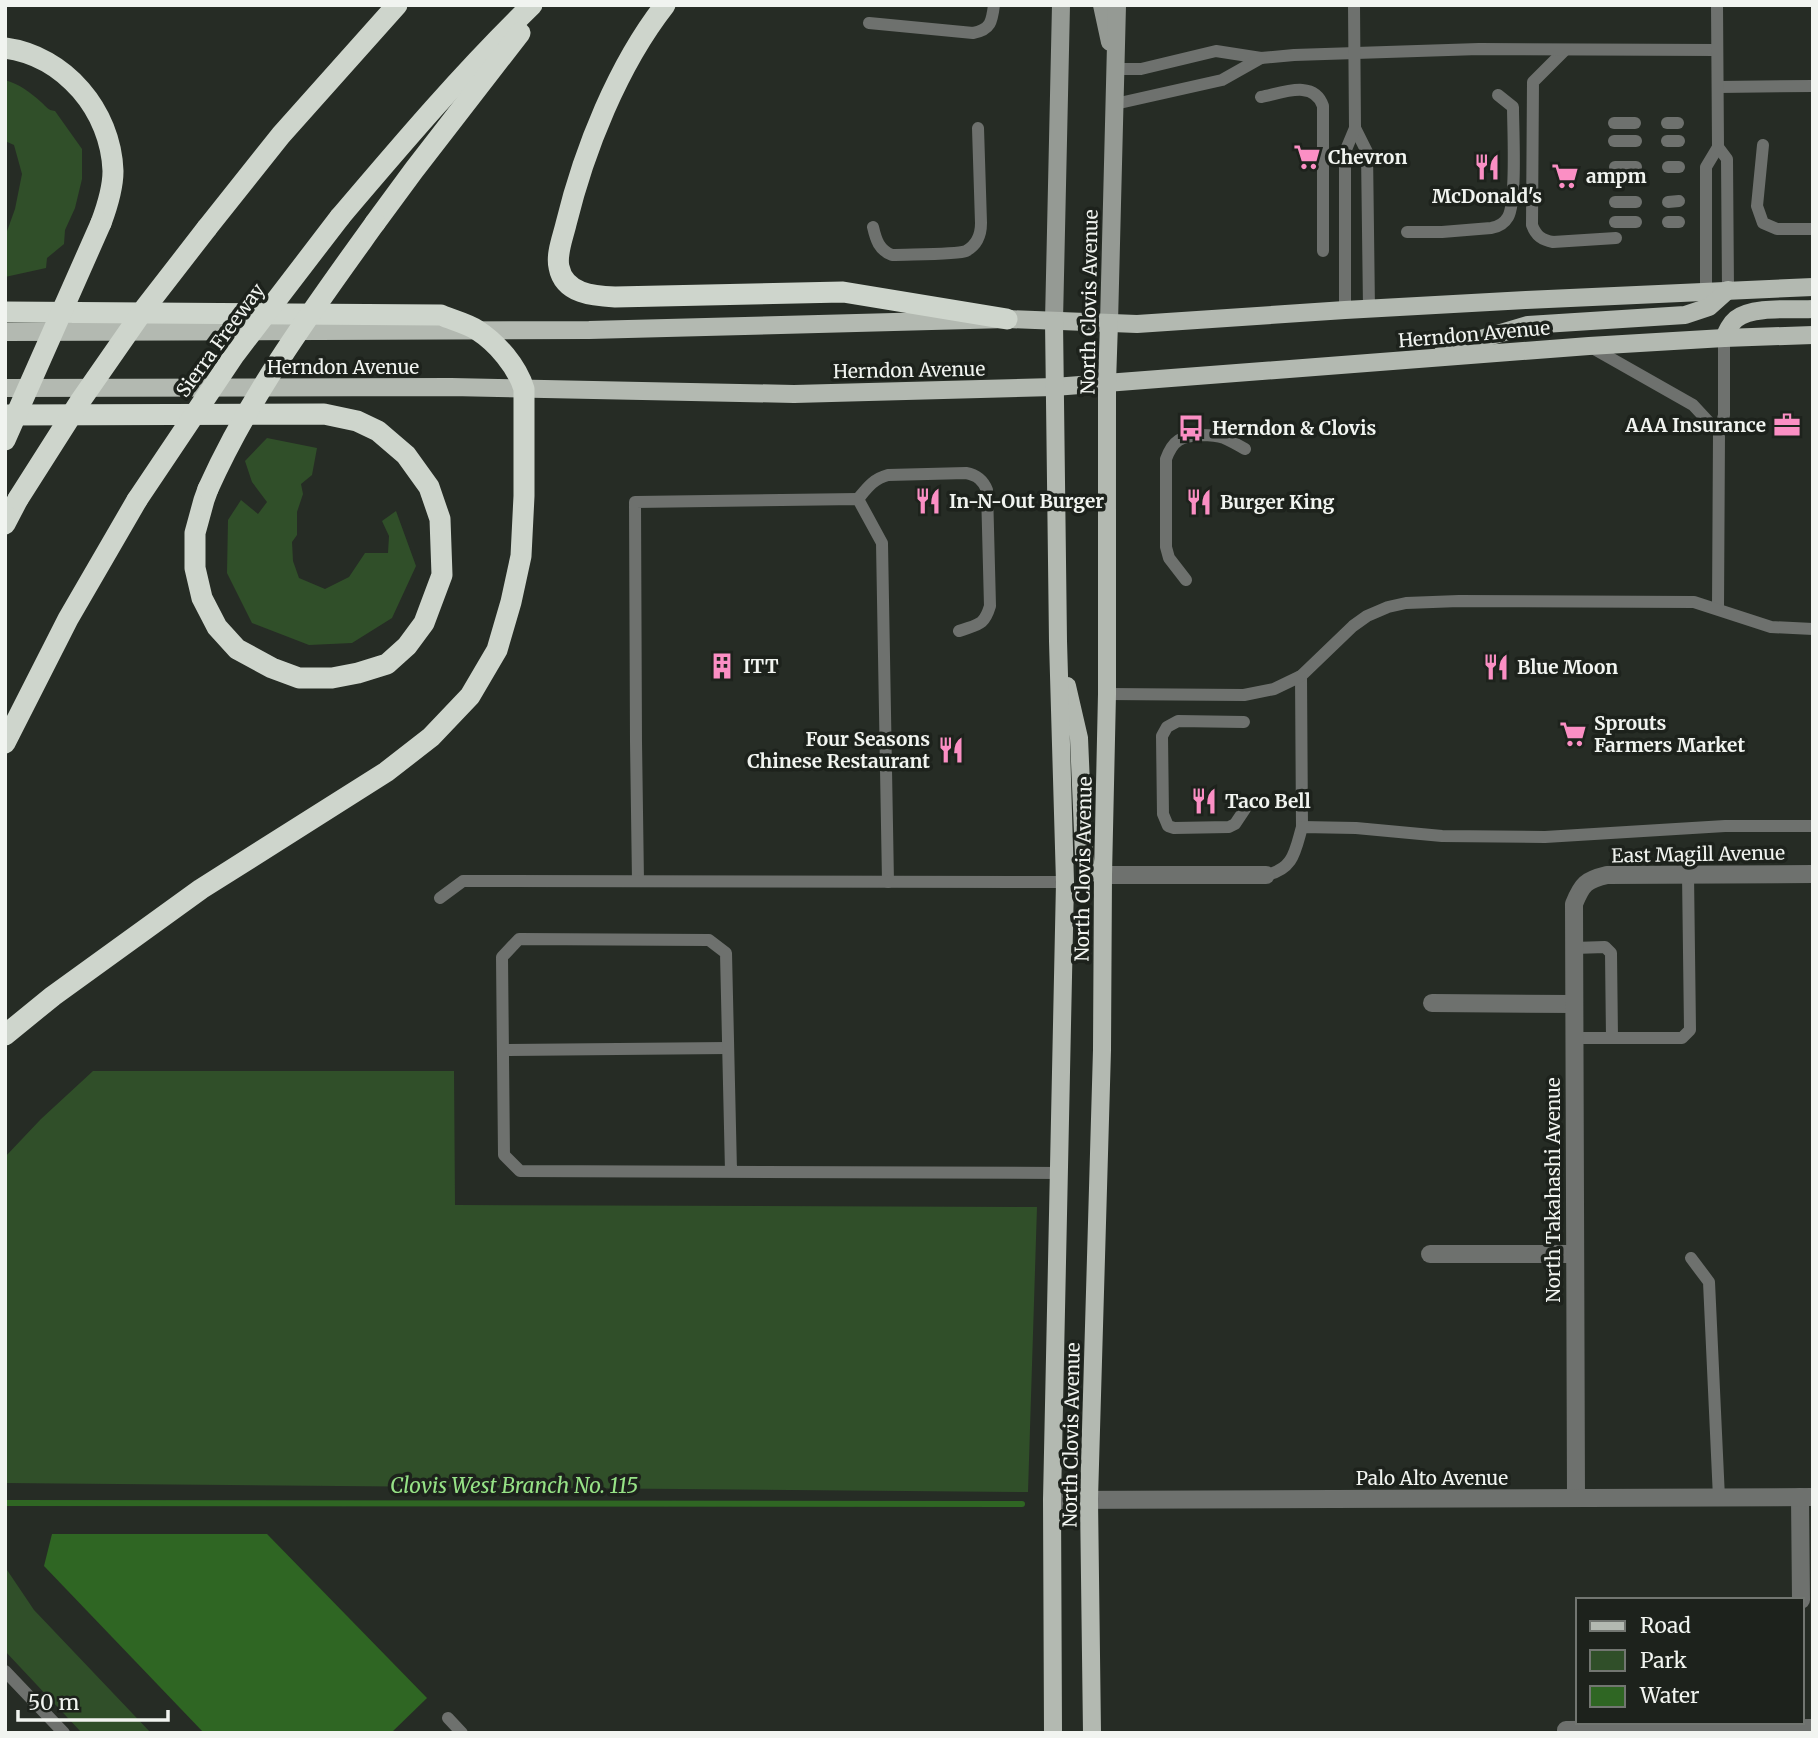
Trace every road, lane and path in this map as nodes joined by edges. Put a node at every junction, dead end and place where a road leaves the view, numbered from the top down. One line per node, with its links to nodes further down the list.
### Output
1 (397, 5): 67 (highway, bridge)
2 (532, 5): 76 (highway, Sierra Freeway, bridge)
3 (542, 5): 62 (highway, bridge)
4 (665, 5): 49 (highway)
5 (994, 5): 11 (lane)
6 (1061, 5): 50 (main road, North Clovis Avenue)
7 (1102, 5): 17 (main road)
8 (1117, 5): 17 (main road, North Clovis Avenue)
9 (1354, 5): 15 (lane)
10 (1717, 5): 14 (lane)
11 (869, 23)
12 (5, 47): 64 (highway, bridge)
13 (1565, 50): 14 (lane); 15 (lane); 40 (lane)
14 (1717, 50): 19 (lane)
15 (1355, 53): 16 (lane); 26 (lane)
16 (1261, 58): 17 (lane); 22 (lane)
17 (1116, 69): 22 (main road, North Clovis Avenue)
18 (1813, 86): 19 (lane)
19 (1718, 87): 30 (lane)
20 (1498, 95): 39 (lane)
21 (1261, 97): 41 (lane)
22 (1115, 104): 51 (main road, North Clovis Avenue)
23 (1614, 123): 24 (lane)
24 (1635, 123)
25 (978, 128): 37 (lane)
26 (1355, 128): 45 (lane); 47 (lane)
27 (1614, 141): 28 (lane)
28 (1636, 141)
29 (1763, 145): 38 (lane)
30 (1718, 147): 43 (lane); 44 (lane)
31 (1615, 167): 32 (lane)
32 (1636, 167)
33 (1615, 202): 34 (lane)
34 (1636, 202)
35 (1615, 222): 36 (lane)
36 (1636, 222)
37 (873, 227)
38 (1813, 229)
39 (1407, 232)
40 (1616, 238)
41 (1323, 251)
42 (1813, 287): 43 (main road, Herndon Avenue)
43 (1728, 290): 44 (main road, Herndon Avenue); 57 (main road)
44 (1706, 291): 45 (main road, Herndon Avenue)
45 (1368, 309): 47 (main road, Herndon Avenue)
46 (1813, 309): 55 (main road)
47 (1345, 310): 51 (main road, Herndon Avenue)
48 (5, 312): 52 (highway)
49 (1007, 319): 50 (main road, Herndon Avenue); 52 (main road, Herndon Avenue)
50 (1054, 321): 51 (main road, Herndon Avenue); 59 (main road, North Clovis Avenue)
51 (1109, 323): 58 (main road, North Clovis Avenue)
52 (476, 330): 53 (main road, Herndon Avenue); 61 (highway)
53 (5, 332)
54 (1813, 335): 55 (main road, Herndon Avenue)
55 (1724, 338): 56 (main road, Herndon Avenue); 63 (lane)
56 (1589, 346): 57 (main road, Herndon Avenue); 63 (lane)
57 (1407, 361): 58 (main road, Herndon Avenue)
58 (1107, 383): 59 (main road, Herndon Avenue); 74 (main road, North Clovis Avenue)
59 (1054, 387): 61 (main road, Herndon Avenue); 72 (main road, North Clovis Avenue)
60 (5, 388): 61 (main road, Herndon Avenue)
61 (524, 389): 92 (highway)
62 (5, 415)
63 (1719, 433): 69 (lane)
64 (5, 440)
65 (1245, 449): 68 (lane)
66 (858, 499): 71 (lane); 84 (lane); 85 (lane)
67 (5, 524)
68 (1186, 580)
69 (1718, 608): 70 (lane); 73 (lane)
70 (1813, 629)
71 (959, 631)
72 (1058, 641): 82 (main road); 86 (main road, North Clovis Avenue)
73 (1301, 676): 74 (lane); 79 (lane)
74 (1107, 694): 82 (main road, North Clovis Avenue)
75 (1244, 722): 77 (lane)
76 (5, 743)
77 (1245, 810)
78 (1813, 826): 79 (lane)
79 (1302, 827): 83 (lane)
80 (1688, 874): 81 (street, East Magill Avenue); 87 (street, East Magill Avenue); 94 (lane)
81 (1813, 874)
82 (1103, 875): 83 (street); 104 (main road, North Clovis Avenue)
83 (1266, 875)
84 (638, 881): 85 (lane); 88 (lane)
85 (888, 882): 86 (lane)
86 (1065, 882): 98 (main road, North Clovis Avenue)
87 (1584, 884): 89 (street, North Takahashi Avenue)
88 (440, 898)
89 (1573, 948): 91 (street, North Takahashi Avenue); 94 (lane)
90 (1432, 1003): 91 (street)
91 (1573, 1004): 93 (street, North Takahashi Avenue)
92 (5, 1035)
93 (1574, 1038): 94 (lane); 100 (street, North Takahashi Avenue)
94 (1612, 1038)
95 (728, 1048): 96 (lane); 96 (lane); 97 (lane)
96 (503, 1050): 97 (lane)
97 (731, 1171): 98 (lane)
98 (1060, 1173): 106 (main road, North Clovis Avenue)
99 (1430, 1254): 100 (street)
100 (1574, 1254): 105 (street, North Takahashi Avenue)
101 (1691, 1258): 103 (lane)
102 (1807, 1497): 103 (street, Palo Alto Avenue); 107 (street)
103 (1719, 1498): 105 (street, Palo Alto Avenue)
104 (1089, 1499): 105 (street, Palo Alto Avenue); 106 (street, Palo Alto Avenue); 115 (main road, North Clovis Avenue)
105 (1576, 1499)
106 (1052, 1500): 114 (main road, North Clovis Avenue)
107 (1801, 1598)
108 (5, 1671): 112 (lane)
109 (448, 1718): 113 (lane)
110 (1806, 1726): 111 (street)
111 (1566, 1731)
112 (64, 1733)
113 (462, 1733)
114 (1053, 1733)
115 (1092, 1733)

